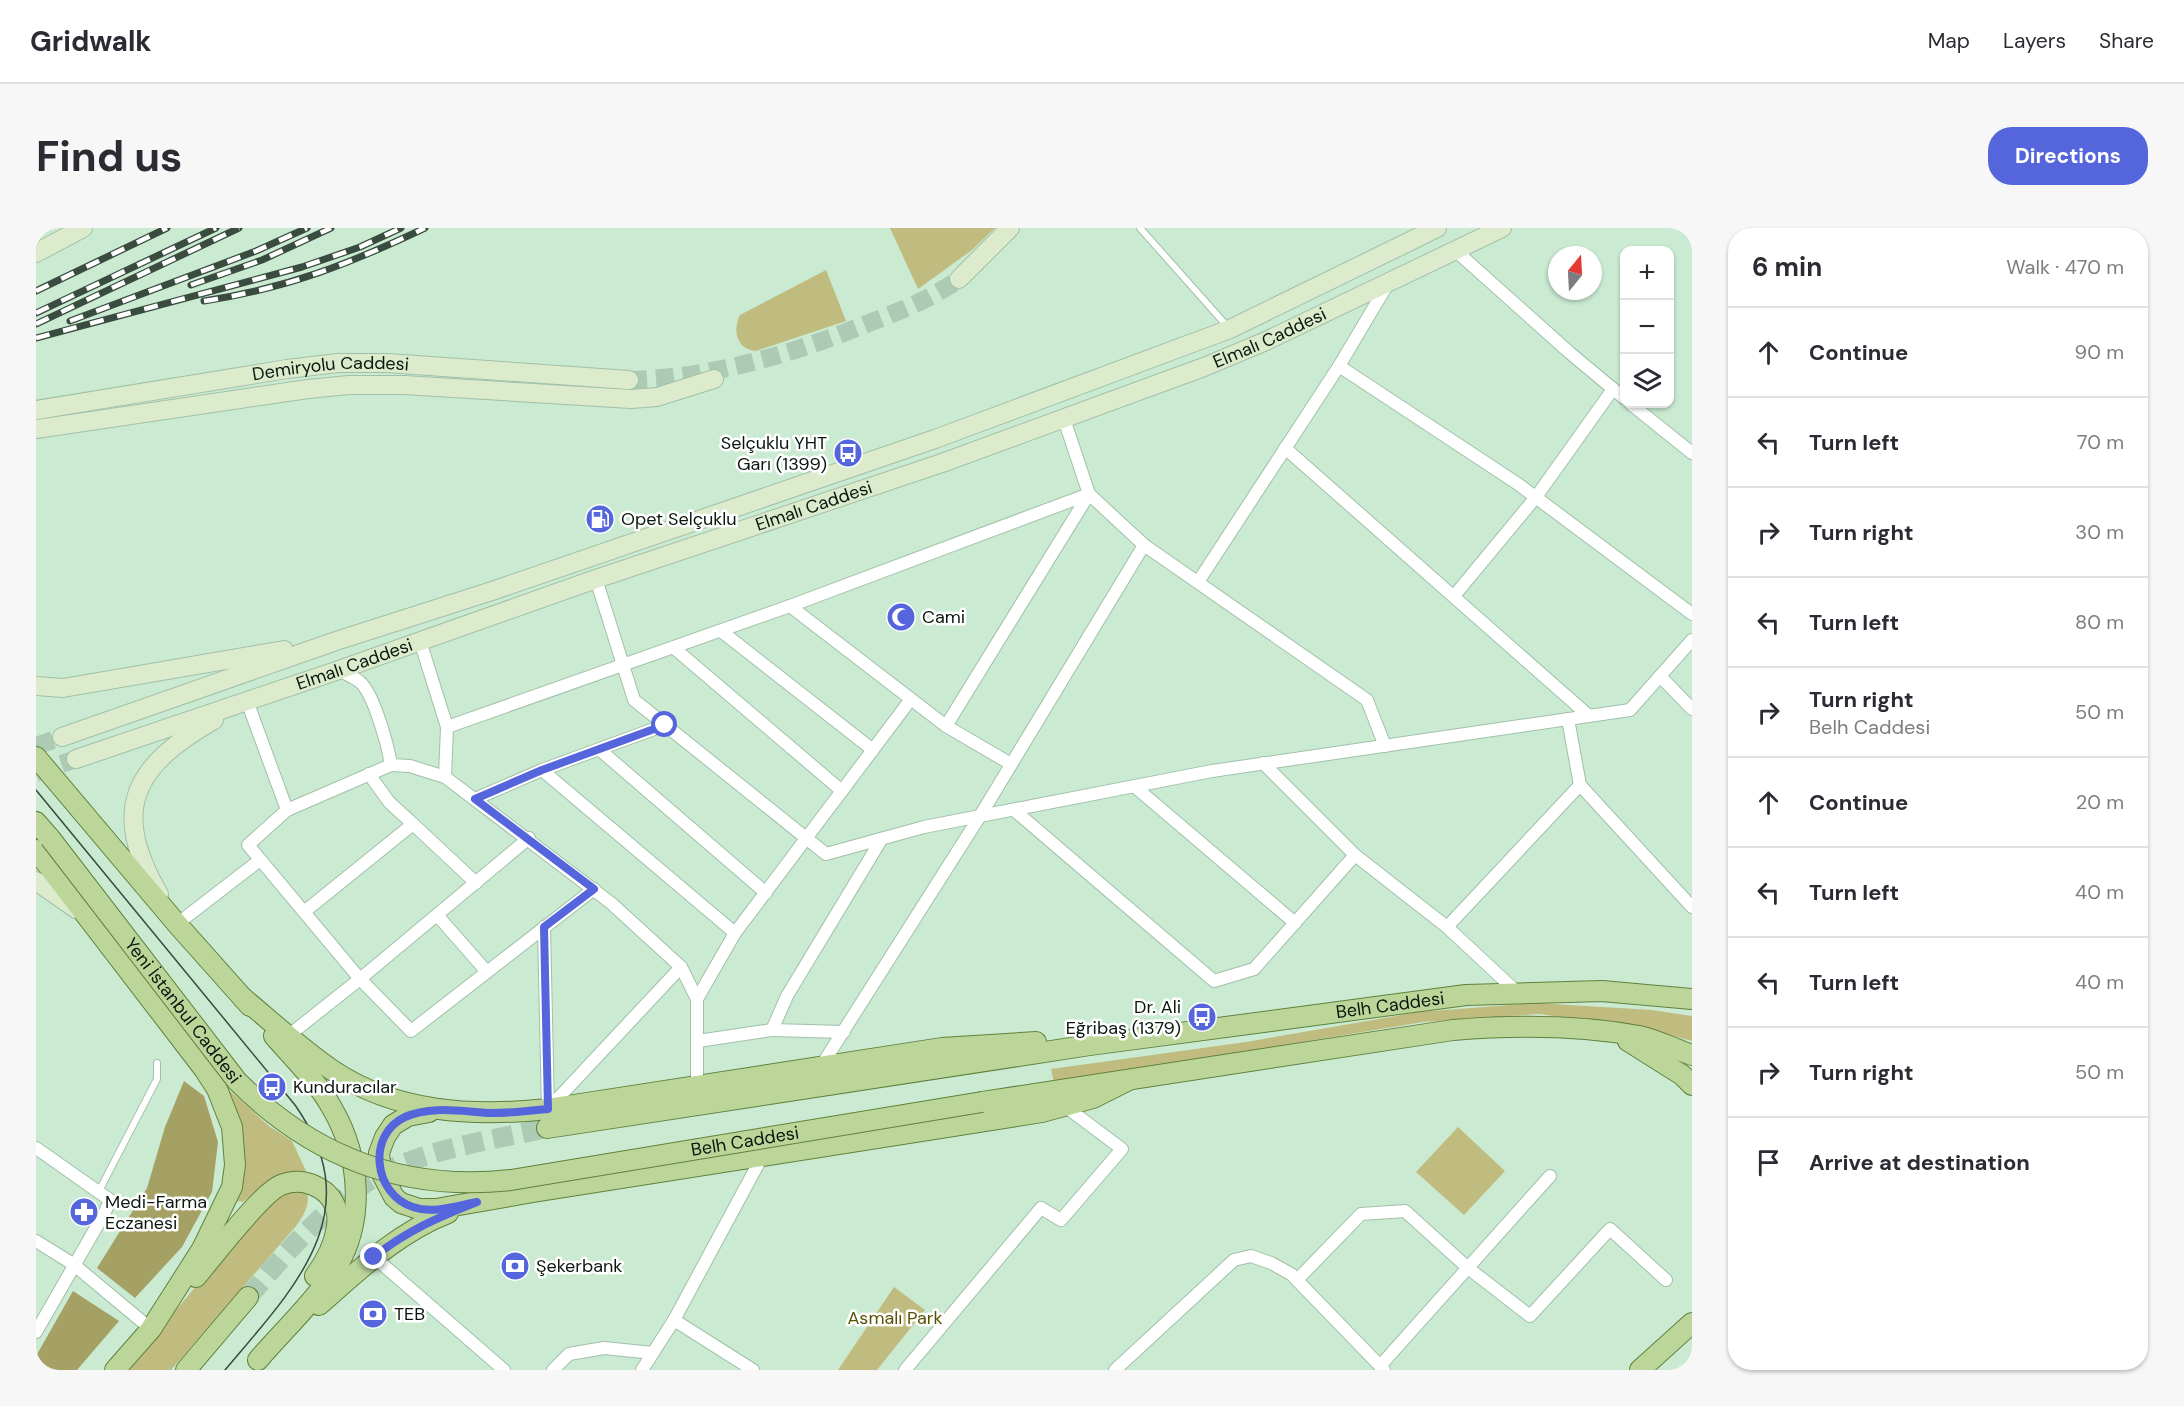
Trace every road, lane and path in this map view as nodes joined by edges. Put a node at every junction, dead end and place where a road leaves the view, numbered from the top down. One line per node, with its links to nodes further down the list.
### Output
1 (83, 228): 7 (main road)
2 (1010, 228): 8 (main road)
3 (1140, 228): 10 (lane)
4 (1502, 228): 6 (main road, Elmalı Caddesi)
5 (1422, 230): 10 (main road, Elmalı Caddesi)
6 (1456, 251): 9 (main road, Elmalı Caddesi); 14 (street)
7 (36, 254)
8 (959, 279)
9 (1389, 282): 11 (street); 18 (main road, Elmalı Caddesi)
10 (1230, 328): 32 (main road, Elmalı Caddesi)
11 (1339, 366): 20 (street); 23 (street)
12 (714, 379): 19 (main road)
13 (629, 380): 17 (main road, Demiryolu Caddesi)
14 (1614, 389): 15 (street); 23 (street)
15 (1620, 394)
16 (1636, 408): 21 (street)
17 (36, 410)
18 (1064, 419): 22 (street); 25 (main road, Elmalı Caddesi)
19 (36, 429)
20 (1285, 448): 26 (street); 27 (street)
21 (1692, 453)
22 (1089, 494): 24 (street); 28 (street); 45 (street)
23 (1536, 497): 27 (street); 29 (street)
24 (1144, 544): 26 (street); 54 (street)
25 (596, 579): 33 (main road, Elmalı Caddesi); 35 (street)
26 (1198, 582): 48 (street)
27 (1454, 596): 42 (street)
28 (790, 606): 30 (street); 39 (street)
29 (1692, 614)
30 (721, 631): 34 (street); 50 (street)
31 (1692, 640): 37 (street)
32 (336, 641): 38 (main road); 47 (main road, Elmalı Caddesi)
33 (420, 641): 36 (main road, Elmalı Caddesi); 46 (street)
34 (674, 648): 35 (street); 61 (street)
35 (624, 666): 44 (street); 46 (street)
36 (339, 670): 40 (main road, Elmalı Caddesi); 55 (street)
37 (1660, 676): 41 (street); 42 (street)
38 (36, 686)
39 (911, 699): 45 (street); 50 (street)
40 (247, 701): 52 (main road, Elmalı Caddesi); 63 (street); 83 (main road)
41 (1692, 710)
42 (1588, 716): 43 (street)
43 (1568, 719): 48 (street); 59 (street)
44 (665, 725): 49 (street); 69 (street)
45 (946, 726): 54 (street)
46 (447, 727): 58 (street)
47 (62, 737)
48 (1385, 746): 53 (street)
49 (600, 750): 56 (street); 77 (street)
50 (873, 750): 61 (street)
51 (36, 757): 83 (main road)
52 (76, 759)
53 (1263, 763): 60 (street); 72 (street)
54 (1011, 764): 65 (street)
55 (391, 765): 57 (street); 58 (street)
56 (542, 770): 62 (street); 86 (street)
57 (369, 774): 63 (street); 67 (street)
58 (445, 777): 62 (street)
59 (1580, 785): 78 (street); 85 (street)
60 (1134, 786): 64 (street); 82 (street)
61 (842, 791): 69 (street)
62 (475, 799): 68 (street)
63 (287, 810): 73 (street)
64 (1014, 810): 65 (street); 82 (street)
65 (980, 816): 70 (street); 95 (street)
66 (36, 822): 71 (main road, Yeni İstanbul Caddesi)
67 (413, 824): 75 (street); 79 (street)
68 (529, 838): 75 (street); 76 (street)
69 (807, 838): 70 (street); 77 (street)
70 (880, 840): 94 (street)
71 (43, 844): 80 (main road); 111 (main road, Yeni İstanbul Caddesi, bridge)
72 (1355, 855): 82 (street); 85 (street)
73 (261, 860): 79 (street); 83 (street)
74 (36, 880): 80 (main road)
75 (476, 883): 81 (street)
76 (594, 889): 84 (street); 87 (street)
77 (766, 893): 86 (street)
78 (1692, 907)
79 (304, 912): 89 (street)
80 (85, 915): 124 (main road)
81 (437, 915): 88 (street); 89 (street)
82 (1295, 923)
83 (177, 924): 91 (main road)
84 (544, 927): 88 (street); 108 (street)
85 (1447, 927): 90 (street)
86 (735, 933): 92 (street)
87 (681, 967): 92 (street); 108 (street)
88 (487, 972): 89 (street)
89 (360, 979): 97 (street)
90 (1519, 993): 93 (main road, Belh Caddesi); 99 (main road, Belh Caddesi)
91 (243, 998): 97 (main road); 127 (main road)
92 (697, 999): 98 (street)
93 (1692, 999)
94 (771, 1030): 95 (street); 98 (street)
95 (844, 1032): 102 (street)
96 (1609, 1032): 100 (main road, Belh Caddesi); 103 (main road, Belh Caddesi); 104 (main road)
97 (288, 1036): 107 (main road)
98 (698, 1041): 105 (street)
99 (1090, 1045): 102 (main road, Belh Caddesi); 108 (main road, Belh Caddesi)
100 (1692, 1055)
101 (157, 1063): 113 (lane)
102 (820, 1068): 105 (main road, Belh Caddesi)
103 (1129, 1080): 106 (main road, Belh Caddesi); 111 (main road, Belh Caddesi, bridge)
104 (1692, 1085)
105 (697, 1086): 108 (main road, Belh Caddesi)
106 (1066, 1107): 110 (main road, Belh Caddesi); 135 (street)
107 (441, 1111): 108 (main road, Belh Caddesi); 114 (main road)
108 (548, 1118)
109 (36, 1148): 113 (street)
110 (763, 1155): 114 (main road, Belh Caddesi); 122 (street)
111 (361, 1163)
112 (1550, 1176): 118 (street)
113 (98, 1192): 117 (street)
114 (477, 1202): 116 (main road)
115 (36, 1241): 117 (street)
116 (374, 1257): 127 (main road); 131 (street)
117 (73, 1264): 124 (street); 125 (street)
118 (1468, 1268): 119 (street); 120 (street); 128 (street)
119 (1297, 1280): 128 (street); 136 (street)
120 (1666, 1280)
121 (248, 1297): 130 (main road)
122 (674, 1320): 126 (street); 134 (street)
123 (1692, 1323): 137 (main road)
124 (151, 1329): 127 (main road); 129 (main road)
125 (36, 1332)
126 (653, 1353): 132 (street); 133 (street)
127 (253, 1365)
128 (1382, 1368)
129 (115, 1370)
130 (186, 1370)
131 (504, 1370)
132 (553, 1370)
133 (642, 1370)
134 (753, 1370)
135 (905, 1370)
136 (1115, 1370)
137 (1640, 1370)

